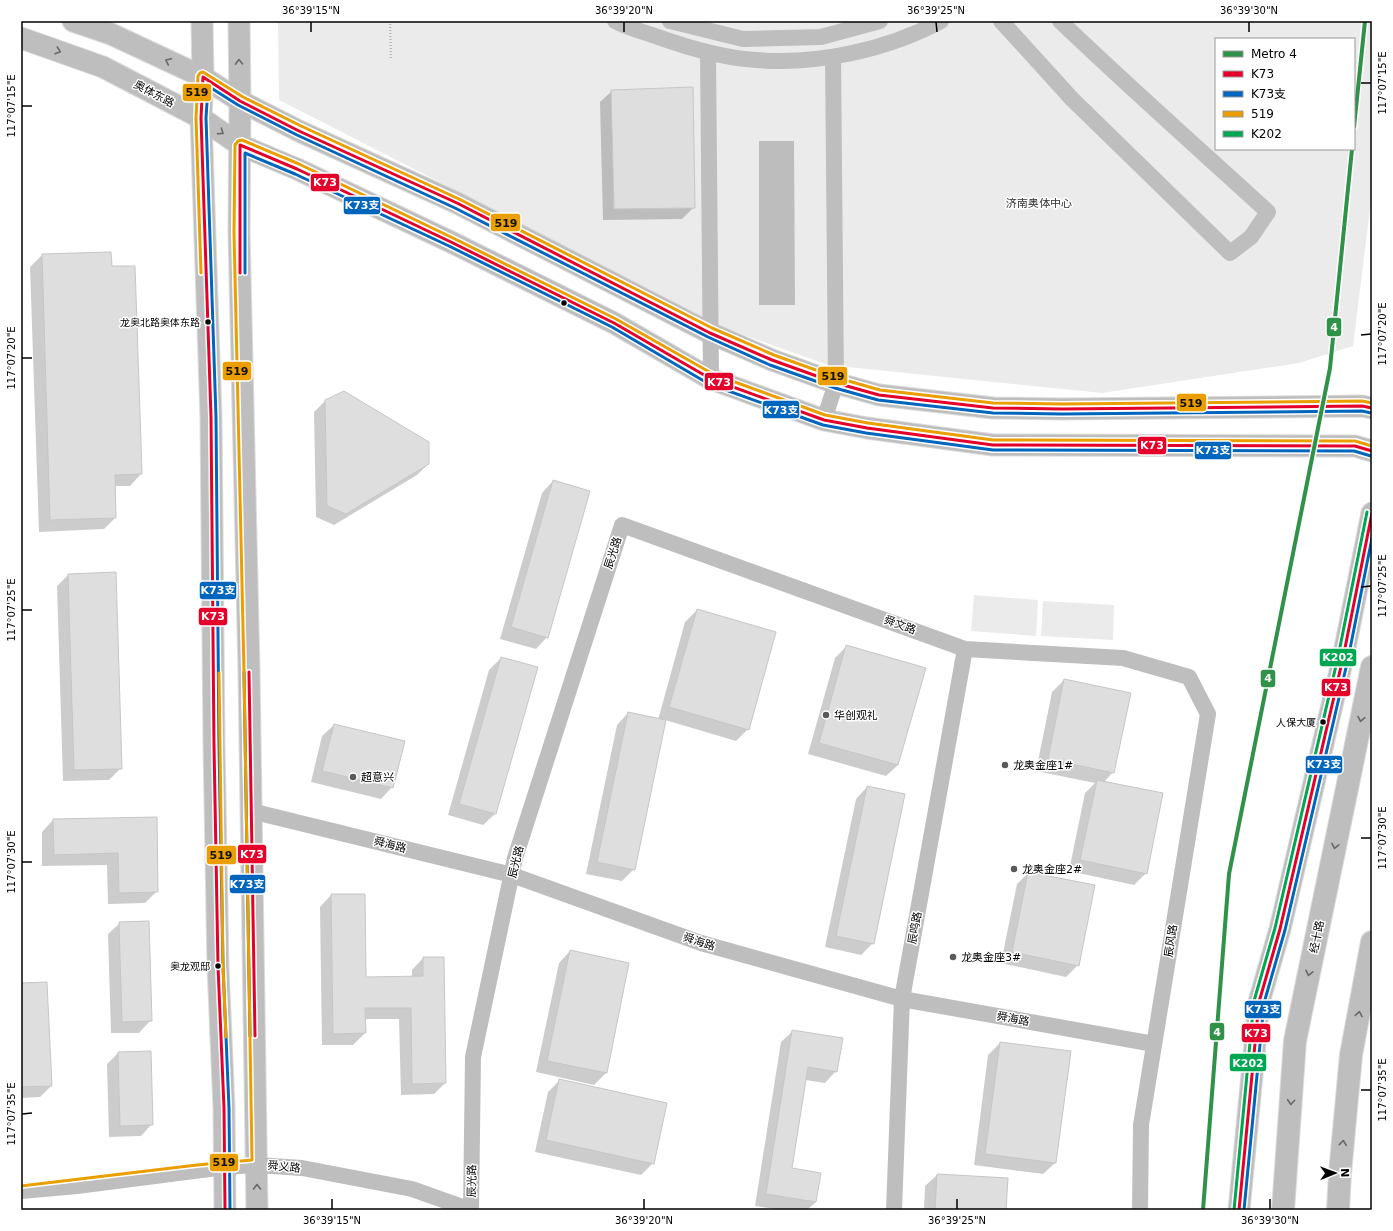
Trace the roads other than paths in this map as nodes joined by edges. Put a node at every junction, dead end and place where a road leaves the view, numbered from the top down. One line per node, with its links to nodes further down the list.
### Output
1 (73, 21): 13 (main road, one-way to 1)
2 (202, 21): 13 (main road)
3 (239, 21): 14 (main road, one-way to 3)
4 (615, 21): 11 (street)
5 (670, 21): 6 (street)
6 (880, 21)
7 (941, 21): 12 (street)
8 (1001, 21): 9 (street)
9 (1068, 24)
10 (21, 38): 15 (main road, 奥体东路, one-way to 15)
11 (708, 53): 12 (street); 17 (street)
12 (833, 57): 19 (street)
13 (204, 78): 14 (main road); 15 (main road)
14 (240, 101): 16 (main road); 17 (main road)
15 (201, 118): 16 (main road, 奥体东路, one-way to 16); 34 (main road)
16 (240, 145): 18 (main road, 奥体东路); 28 (main road)
17 (710, 333): 18 (street); 19 (main road)
18 (711, 379): 21 (main road, 奥体东路)
19 (836, 383): 20 (main road); 21 (street)
20 (1372, 408)
21 (824, 420): 22 (main road, 奥体东路)
22 (1372, 450)
23 (1372, 513): 41 (main road)
24 (622, 525): 25 (street, 舜文路); 29 (street, 辰光路)
25 (966, 649): 27 (street, 舜文路); 31 (street, 辰鸣路)
26 (1372, 667): 42 (highway, 经十路, one-way to 42)
27 (1189, 677): 32 (street, 辰风路)
28 (251, 811): 29 (street, 舜海路); 33 (main road)
29 (512, 875): 31 (street, 舜海路); 38 (street, 辰光路)
30 (1372, 942): 43 (highway, one-way to 30)
31 (902, 999): 32 (street, 舜海路); 39 (street, 辰鸣路)
32 (1154, 1044): 40 (street, 辰风路)
33 (257, 1164): 34 (street, 舜义路); 37 (main road, one-way to 33); 38 (street, 舜义路)
34 (225, 1167): 35 (street, 舜义路); 36 (main road)
35 (21, 1191)
36 (225, 1210)
37 (257, 1210)
38 (471, 1210)
39 (894, 1210)
40 (1140, 1210)
41 (1239, 1210)
42 (1283, 1210)
43 (1338, 1210)

